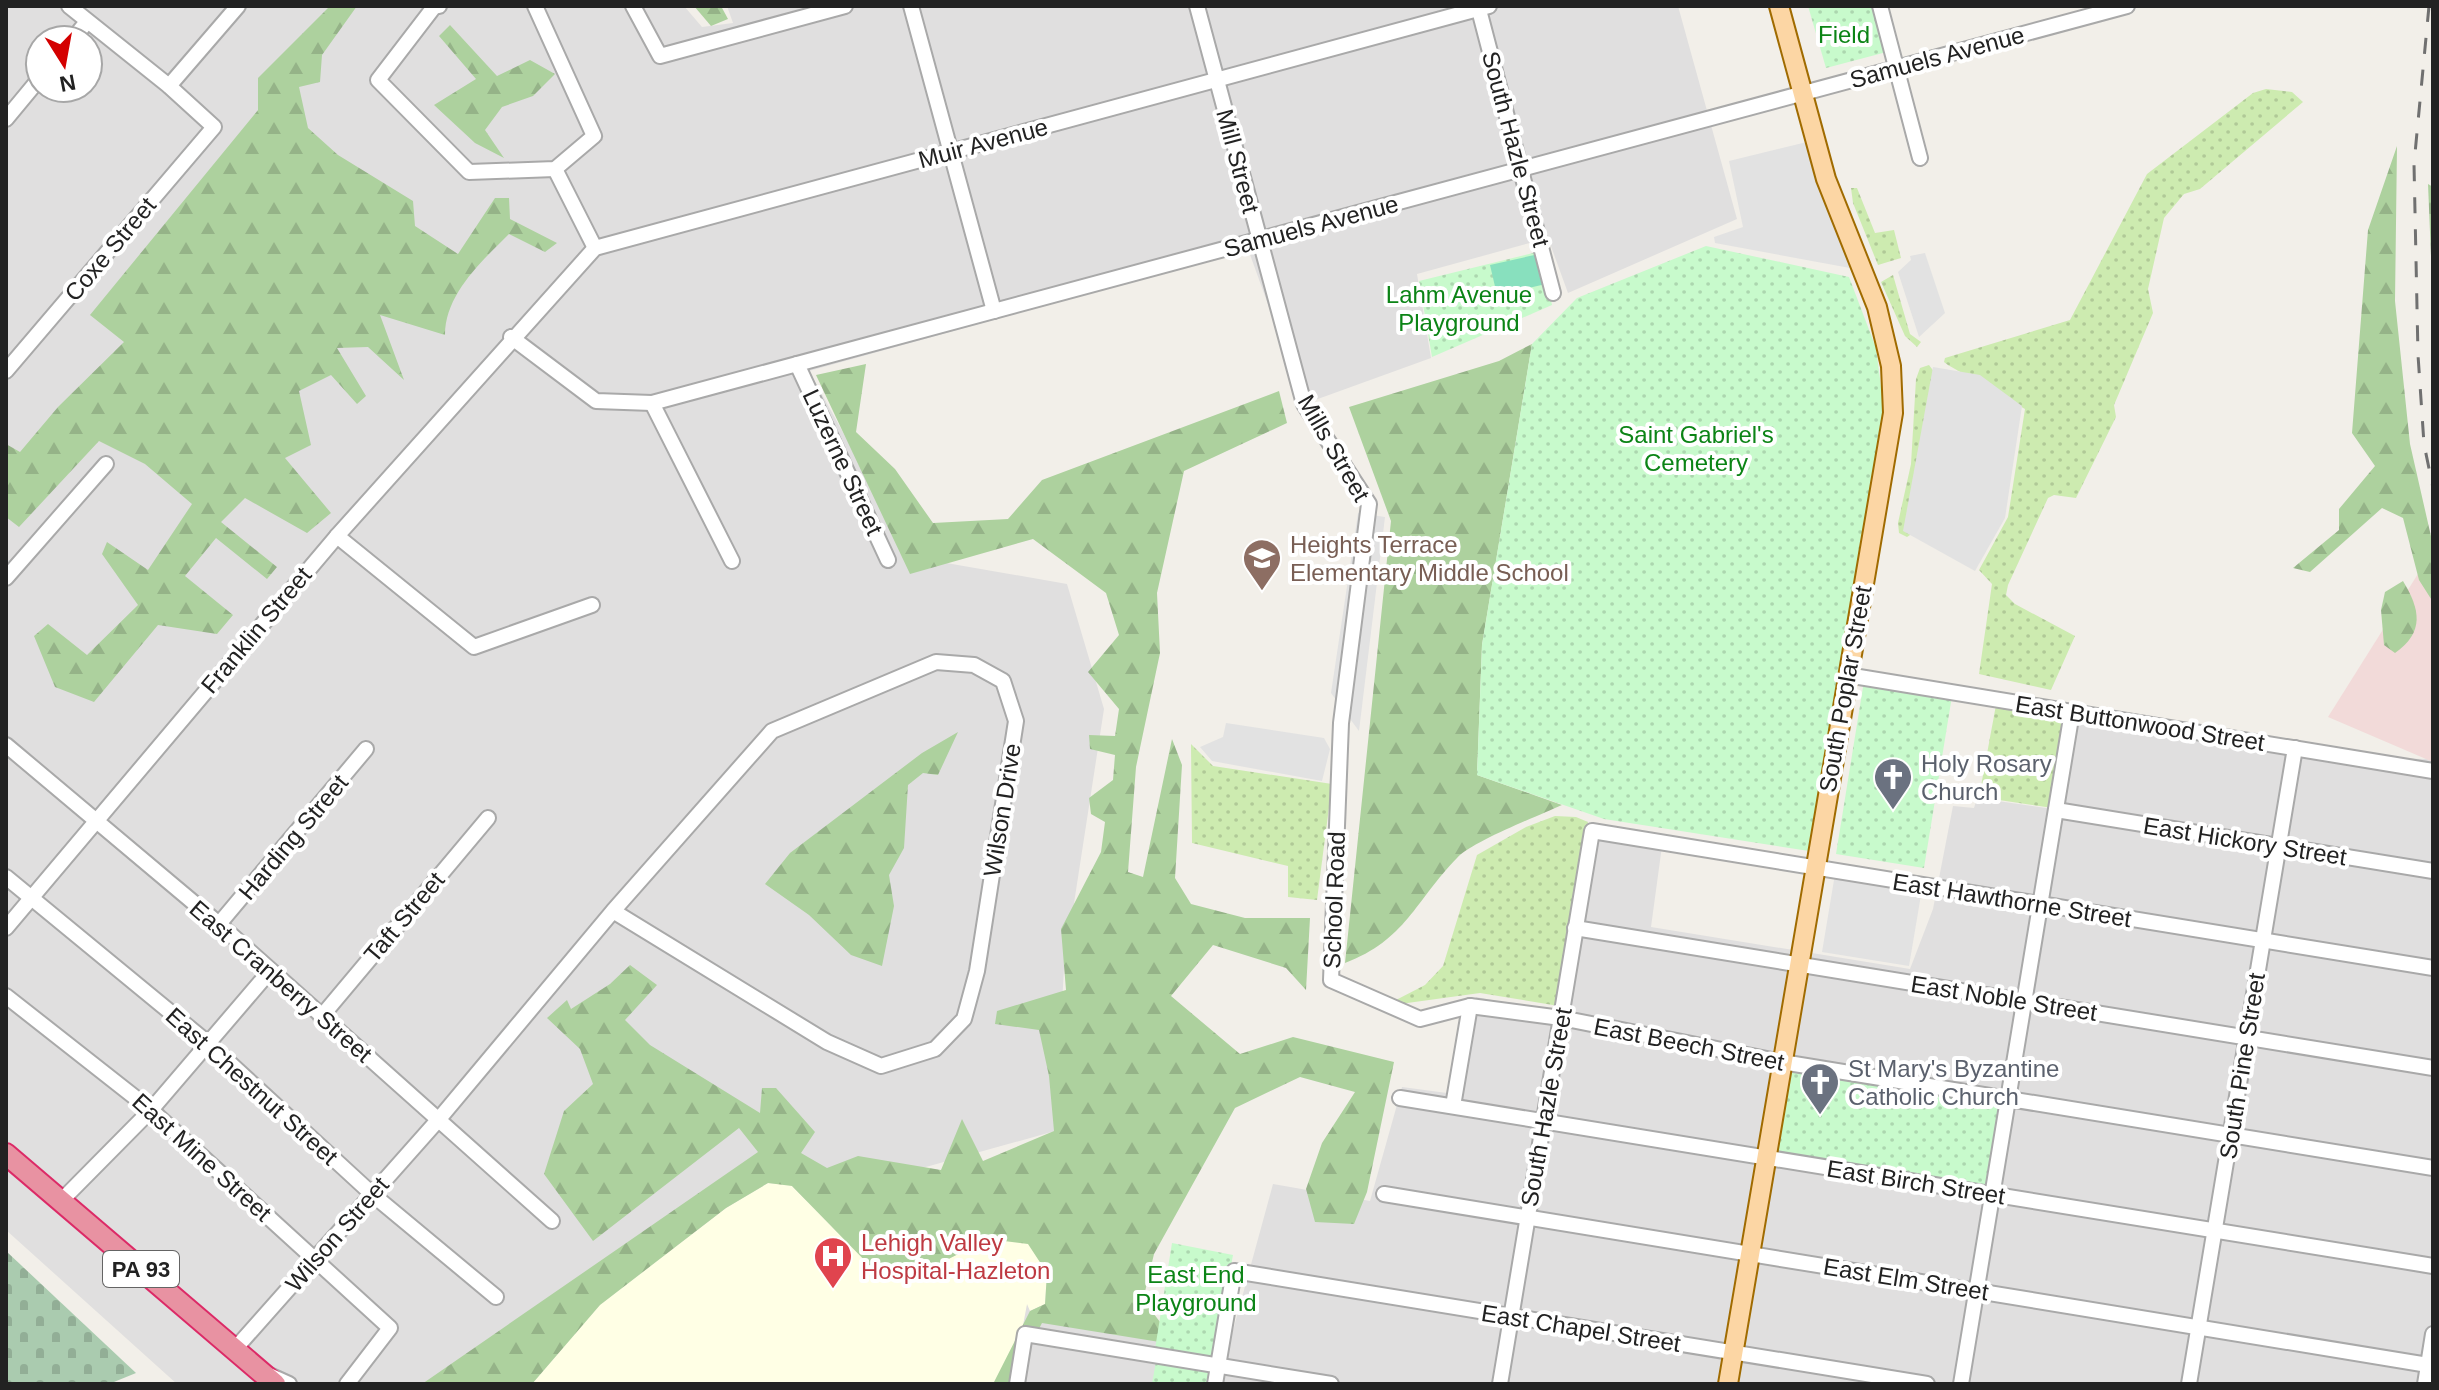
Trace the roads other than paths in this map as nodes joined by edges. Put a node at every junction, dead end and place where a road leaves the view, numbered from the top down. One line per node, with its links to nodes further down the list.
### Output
1 (69, 6): 14 (street)
2 (238, 6): 17 (street)
3 (439, 6): 23 (street)
4 (535, 6): 23 (street)
5 (633, 6): 6 (street)
6 (845, 6)
7 (911, 6): 21 (street)
8 (1197, 6): 16 (street, Mill Street)
9 (1779, 6): 18 (main road, South Poplar Street)
10 (1880, 6): 15 (street)
11 (2127, 6): 13 (street, Samuels Avenue)
12 (1482, 7): 16 (street, Muir Avenue); 24 (street, South Hazle Street)
13 (2081, 12): 15 (street, Samuels Avenue)
14 (86, 23): 17 (street)
15 (1896, 68): 18 (street, Samuels Avenue); 22 (street)
16 (1217, 81): 21 (street, Muir Avenue); 25 (street, Mill Street)
17 (169, 86): 32 (street, Coxe Street)
18 (1803, 93): 24 (street, Samuels Avenue); 40 (main road, South Poplar Street)
19 (24, 97): 20 (street)
20 (6, 119)
21 (951, 152): 26 (street, Muir Avenue); 28 (street)
22 (1920, 158)
23 (555, 169): 26 (street)
24 (1521, 169): 25 (street, Samuels Avenue); 27 (street, South Hazle Street)
25 (1259, 240): 28 (street, Samuels Avenue); 29 (street, Mill Street)
26 (595, 248): 30 (street)
27 (1553, 293)
28 (994, 311): 31 (street, Samuels Avenue)
29 (1279, 317): 42 (street, Mills Street)
30 (511, 337): 33 (street, Samuels Avenue); 35 (street, Franklin Street)
31 (797, 364): 33 (street, Samuels Avenue); 36 (street, Luzerne Street)
32 (6, 371)
33 (652, 403): 37 (street)
34 (106, 464): 38 (street)
35 (337, 536): 39 (street); 49 (street, Franklin Street)
36 (888, 560)
37 (732, 561)
38 (6, 578)
39 (592, 605)
40 (1847, 675): 41 (street, East Buttonwood Street); 52 (main road, South Poplar Street)
41 (2072, 712): 44 (street, East Buttonwood Street); 47 (street)
42 (1341, 723): 70 (street, School Road)
43 (6, 745): 49 (street, East Cranberry Street)
44 (2295, 748): 46 (street, East Buttonwood Street); 51 (street, South Pine Street)
45 (366, 749): 58 (street, Harding Street)
46 (2433, 771)
47 (2056, 810): 51 (street, East Hickory Street); 56 (street)
48 (488, 818): 68 (street, Taft Street)
49 (96, 822): 55 (street, Franklin Street); 58 (street, East Cranberry Street)
50 (1592, 831): 52 (street, East Hawthorne Street); 60 (street, South Hazle Street)
51 (2279, 846): 53 (street, East Hickory Street); 61 (street, South Pine Street)
52 (1815, 867): 56 (street, East Hawthorne Street); 62 (main road, South Poplar Street)
53 (2433, 871)
54 (6, 877): 55 (street, East Chestnut Street)
55 (30, 898): 59 (street, Franklin Street); 72 (street, East Chestnut Street)
56 (2040, 904): 61 (street, East Hawthorne Street); 66 (street)
57 (613, 911): 57 (street, Wilson Drive); 79 (street, Wilson Drive)
58 (219, 924): 64 (street, East Cranberry Street)
59 (6, 928)
60 (1575, 928): 62 (street, East Noble Street); 69 (street, South Hazle Street)
61 (2263, 940): 63 (street, East Hawthorne Street); 71 (street, South Pine Street)
62 (1799, 964): 66 (street, East Noble Street); 73 (main road, South Poplar Street)
63 (2433, 968)
64 (270, 971): 68 (street, East Cranberry Street); 72 (street)
65 (6, 996): 78 (street, East Mine Street)
66 (2024, 1001): 71 (street, East Noble Street); 76 (street)
67 (1470, 1006): 69 (street, East Beech Street); 70 (street, East Beech Street); 77 (street)
68 (321, 1017): 79 (street, East Cranberry Street)
69 (1561, 1018): 73 (street, East Beech Street); 80 (street, South Hazle Street)
70 (1420, 1019)
71 (2247, 1037): 74 (street, East Noble Street); 81 (street, South Pine Street)
72 (209, 1044): 78 (street); 85 (street, East Chestnut Street)
73 (1782, 1062): 76 (street, East Beech Street); 83 (main road, South Poplar Street)
74 (2433, 1068)
75 (1400, 1098): 77 (street, East Birch Street)
76 (2008, 1099): 81 (street, East Beech Street); 87 (street)
77 (1453, 1106): 80 (street, East Birch Street)
78 (151, 1110): 88 (street); 93 (street, East Mine Street)
79 (439, 1119): 85 (street, Wilson Street); 90 (street, East Cranberry Street)
80 (1543, 1121): 83 (street, East Birch Street); 89 (street, South Hazle Street)
81 (2231, 1135): 84 (street, East Beech Street); 91 (street, South Pine Street)
82 (6, 1154): 88 (highway, PA 93)
83 (1766, 1158): 87 (street, East Birch Street); 92 (main road, South Poplar Street)
84 (2433, 1168)
85 (372, 1194): 93 (street, Wilson Street); 96 (street, East Chestnut Street)
86 (1384, 1194): 89 (street, East Elm Street)
87 (1992, 1194): 91 (street, East Birch Street); 95 (street)
88 (61, 1201): 100 (highway, PA 93)
89 (1527, 1218): 92 (street, East Elm Street); 97 (street, South Hazle Street)
90 (552, 1221)
91 (2215, 1231): 94 (street, East Birch Street); 98 (street, South Pine Street)
92 (1750, 1254): 95 (street, East Elm Street); 101 (main road, South Poplar Street)
93 (316, 1260): 100 (street, Wilson Street); 107 (street, East Mine Street)
94 (2433, 1266)
95 (1976, 1291): 98 (street, East Elm Street); 114 (street)
96 (496, 1297)
97 (1511, 1316): 101 (street, East Chapel Street); 103 (street, East Chapel Street); 111 (street, South Hazle Street)
98 (2199, 1327): 102 (street, East Elm Street); 115 (street, South Pine Street)
99 (2433, 1334): 102 (street)
100 (235, 1349): 104 (highway, PA 93)
101 (1733, 1353): 112 (main road, South Poplar Street); 113 (street, East Chapel Street)
102 (2428, 1365): 116 (street)
103 (1218, 1366): 108 (street); 109 (street); 110 (street)
104 (259, 1371): 105 (highway, PA 93); 106 (street)
105 (275, 1384)
106 (289, 1384)
107 (347, 1384)
108 (1017, 1384)
109 (1215, 1384)
110 (1331, 1384)
111 (1500, 1384)
112 (1728, 1384)
113 (1927, 1384)
114 (1961, 1384)
115 (2189, 1384)
116 (2425, 1384)

